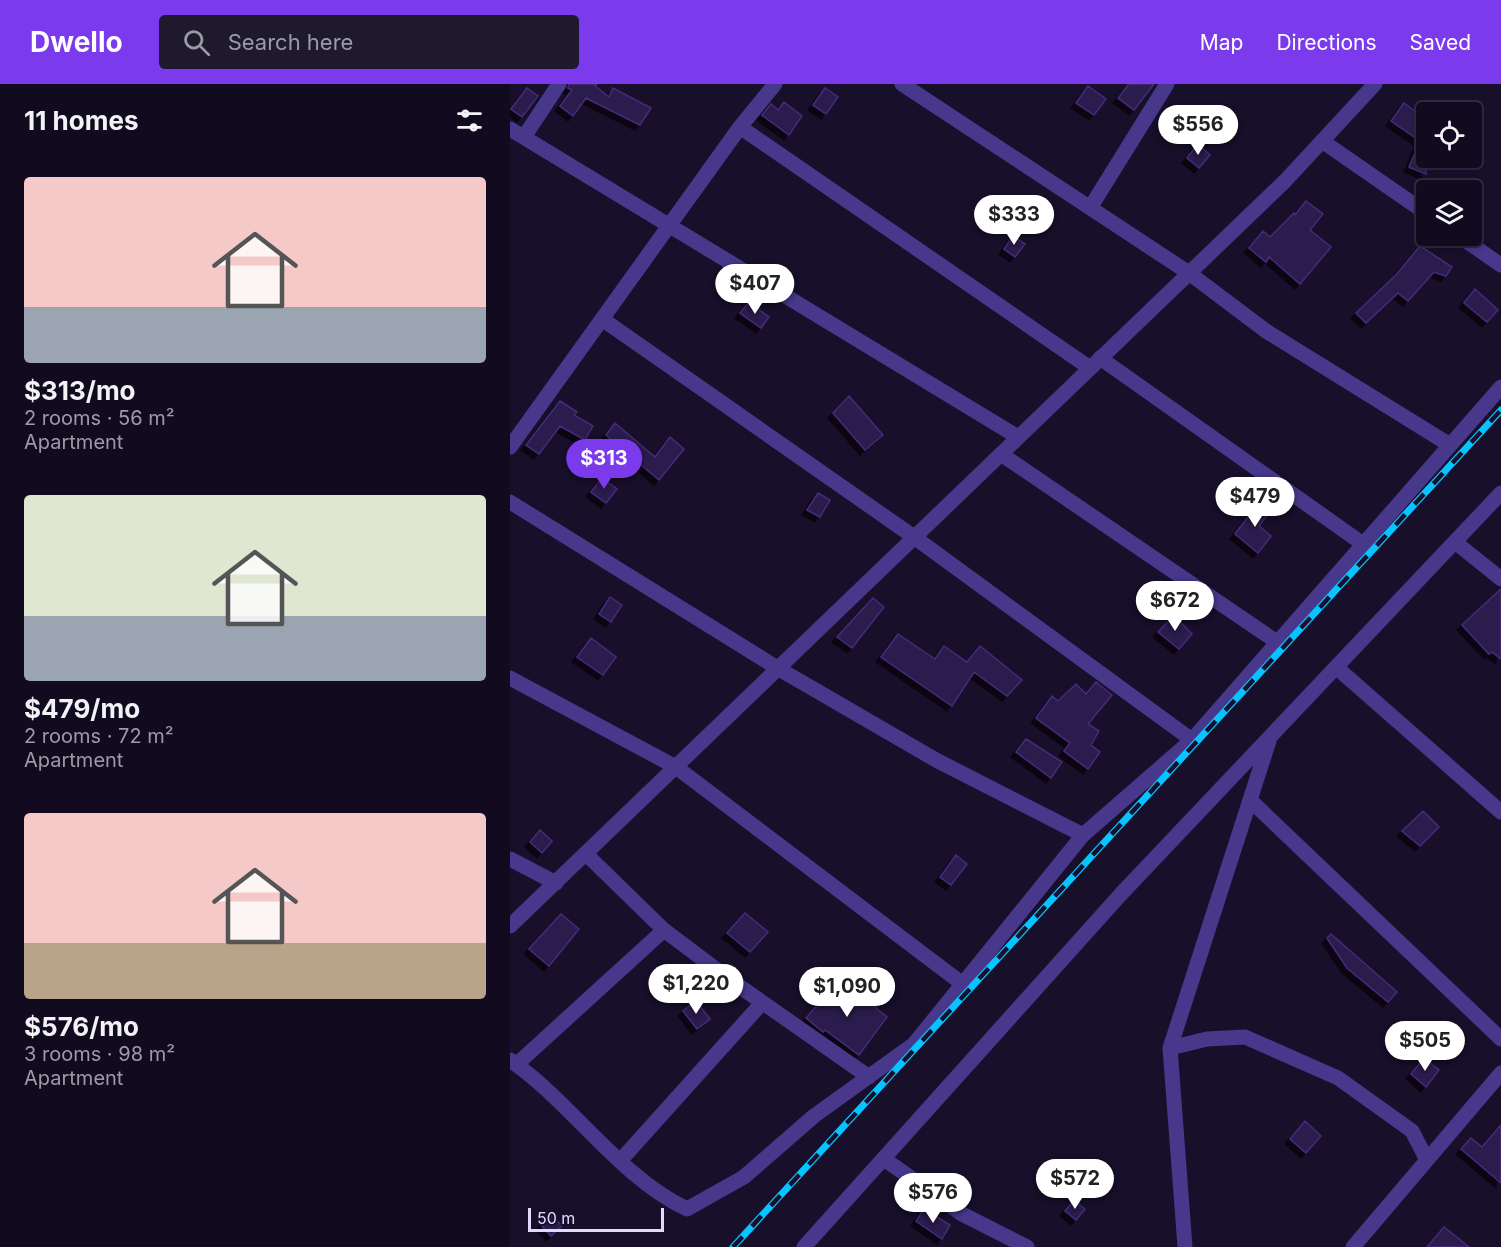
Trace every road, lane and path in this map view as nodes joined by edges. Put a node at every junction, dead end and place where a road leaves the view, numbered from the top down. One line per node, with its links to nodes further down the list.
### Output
1 (559, 84): 8 (street)
2 (775, 84): 6 (street)
3 (902, 84): 11 (street)
4 (1167, 84): 11 (street)
5 (1375, 84): 9 (street)
6 (740, 127): 12 (street); 17 (street)
7 (510, 129): 8 (street)
8 (524, 137): 12 (street)
9 (1322, 141): 10 (street); 15 (street)
10 (1416, 206)
11 (1090, 208): 15 (street)
12 (671, 224): 16 (street); 19 (street)
13 (1473, 246): 14 (street)
14 (1501, 265)
15 (1189, 273): 17 (street); 20 (street)
16 (602, 319): 21 (street); 25 (street)
17 (1096, 363): 19 (street); 27 (street)
18 (1501, 387): 20 (street)
19 (1018, 437): 22 (street)
20 (1450, 445): 27 (street)
21 (510, 447)
22 (1001, 454): 25 (street); 29 (street)
23 (1501, 493): 26 (street)
24 (510, 502): 31 (street)
25 (914, 537): 31 (street); 34 (street)
26 (1455, 542): 28 (street); 30 (street)
27 (1363, 544): 29 (street)
28 (1501, 579)
29 (1277, 642): 34 (street)
30 (1336, 667): 33 (street); 37 (street)
31 (779, 669): 35 (street); 38 (street)
32 (510, 678): 35 (street)
33 (1271, 736): 36 (street); 51 (street)
34 (1192, 740): 38 (street)
35 (676, 767): 39 (street); 44 (street)
36 (1250, 800): 46 (street); 47 (street)
37 (1501, 812)
38 (1083, 835): 44 (street)
39 (586, 854): 41 (street); 43 (street)
40 (510, 859): 41 (street)
41 (556, 883): 42 (street)
42 (510, 927)
43 (664, 930): 45 (street); 48 (street)
44 (964, 985): 50 (street)
45 (762, 1003): 50 (street); 53 (street)
46 (1501, 1039)
47 (1170, 1048): 52 (street); 56 (street)
48 (513, 1062): 53 (street)
49 (1501, 1073): 52 (street)
50 (869, 1077): 53 (street)
51 (884, 1159): 54 (street); 55 (street)
52 (1427, 1160): 57 (street)
53 (620, 1161)
54 (804, 1247)
55 (1027, 1247)
56 (1185, 1247)
57 (1353, 1247)

